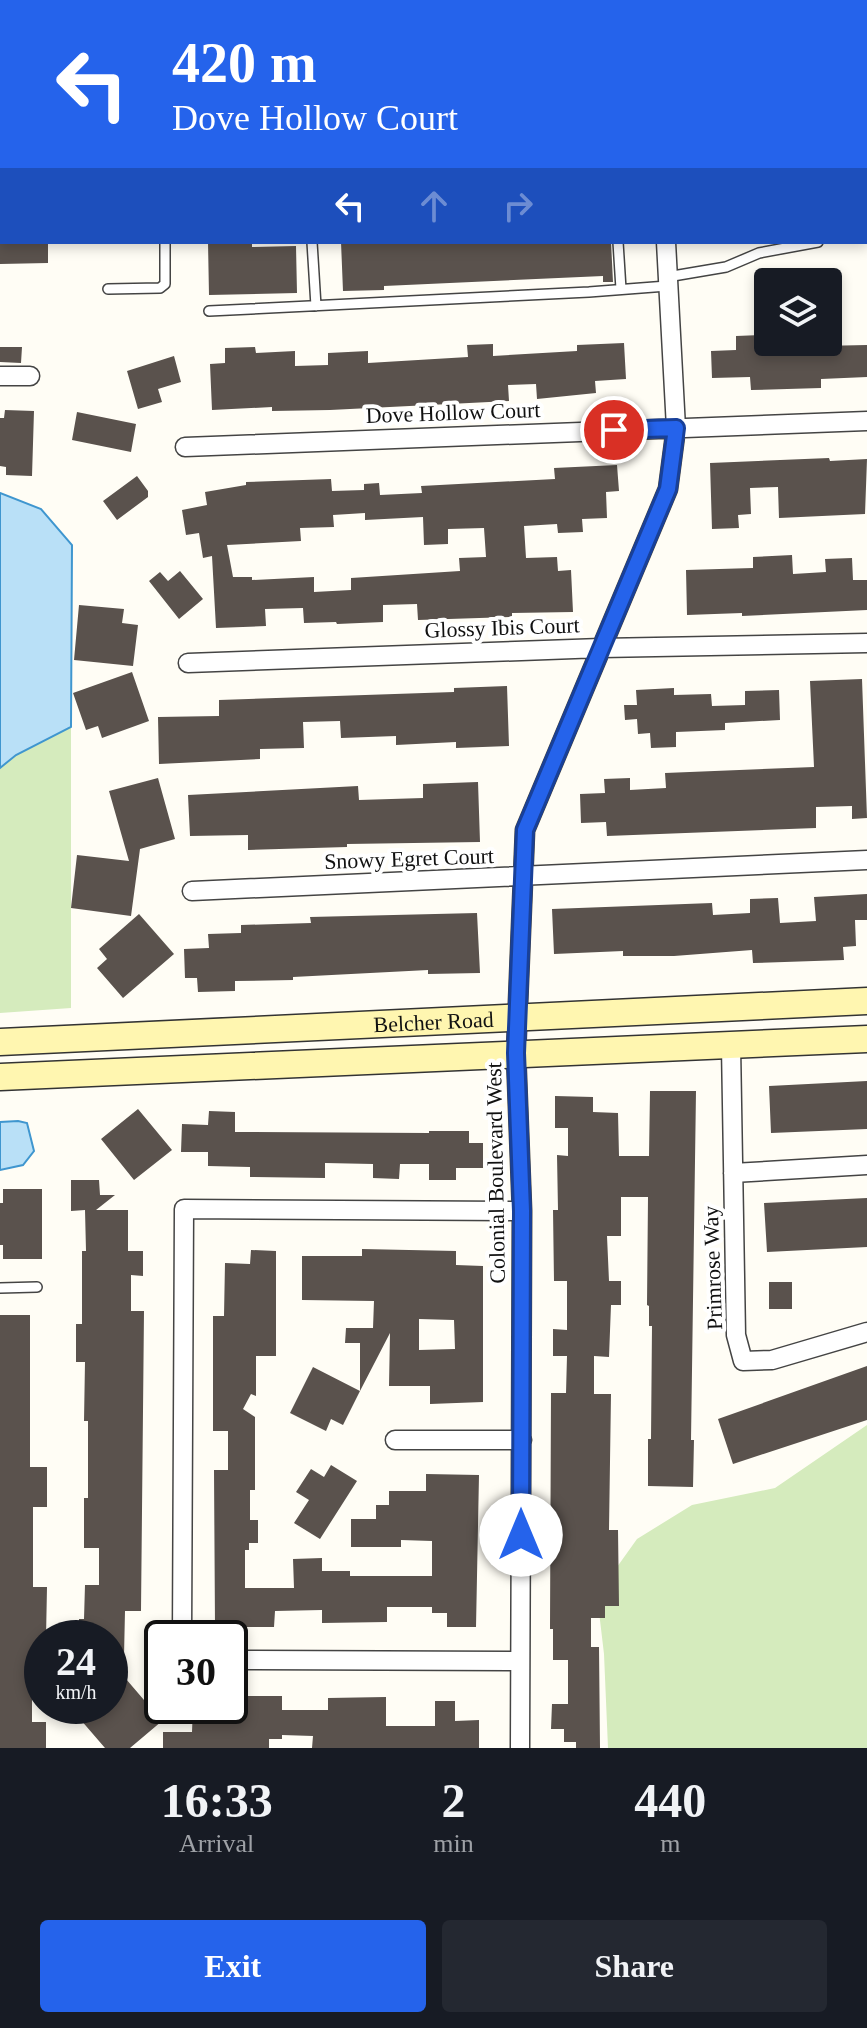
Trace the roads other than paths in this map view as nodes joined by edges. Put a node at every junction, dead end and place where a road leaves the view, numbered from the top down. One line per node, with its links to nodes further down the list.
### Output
1 (165, 244): 7 (lane)
2 (312, 244): 9 (lane)
3 (618, 244): 8 (lane)
4 (666, 244): 6 (street, Colonial Boulevard West)
5 (807, 244): 6 (lane)
6 (667, 281): 8 (lane); 14 (street, Colonial Boulevard West)
7 (108, 289)
8 (621, 289): 9 (lane)
9 (316, 306): 10 (lane)
10 (209, 311)
11 (0, 376): 12 (street)
12 (30, 376)
13 (867, 421): 14 (street, Dove Hollow Court)
14 (676, 428): 15 (street, Dove Hollow Court); 17 (street, Colonial Boulevard West)
15 (185, 447)
16 (867, 643): 17 (street, Glossy Ibis Court)
17 (601, 648): 18 (street, Glossy Ibis Court); 20 (street, Colonial Boulevard West)
18 (188, 663)
19 (867, 860): 20 (street, Snowy Egret Court)
20 (522, 877): 21 (street, Snowy Egret Court); 23 (street, Colonial Boulevard West)
21 (192, 891)
22 (867, 1001): 23 (main road, Belcher Road)
23 (518, 1019): 25 (main road, Belcher Road); 27 (street, Colonial Boulevard West)
24 (867, 1039): 26 (main road, Belcher Road)
25 (0, 1042)
26 (731, 1046): 27 (main road, Belcher Road); 30 (street, Primrose Way)
27 (516, 1053): 28 (main road, Belcher Road); 31 (street, Colonial Boulevard West)
28 (0, 1077)
29 (867, 1165): 30 (street)
30 (733, 1173): 34 (street, Primrose Way)
31 (522, 1211): 36 (street, Colonial Boulevard West); 37 (street)
32 (37, 1287): 33 (lane)
33 (0, 1288)
34 (867, 1332)
35 (395, 1440): 36 (street)
36 (522, 1440): 39 (street, Colonial Boulevard West)
37 (182, 1620)
38 (248, 1660): 39 (street)
39 (520, 1661): 40 (street, Colonial Boulevard West)
40 (520, 1748)

